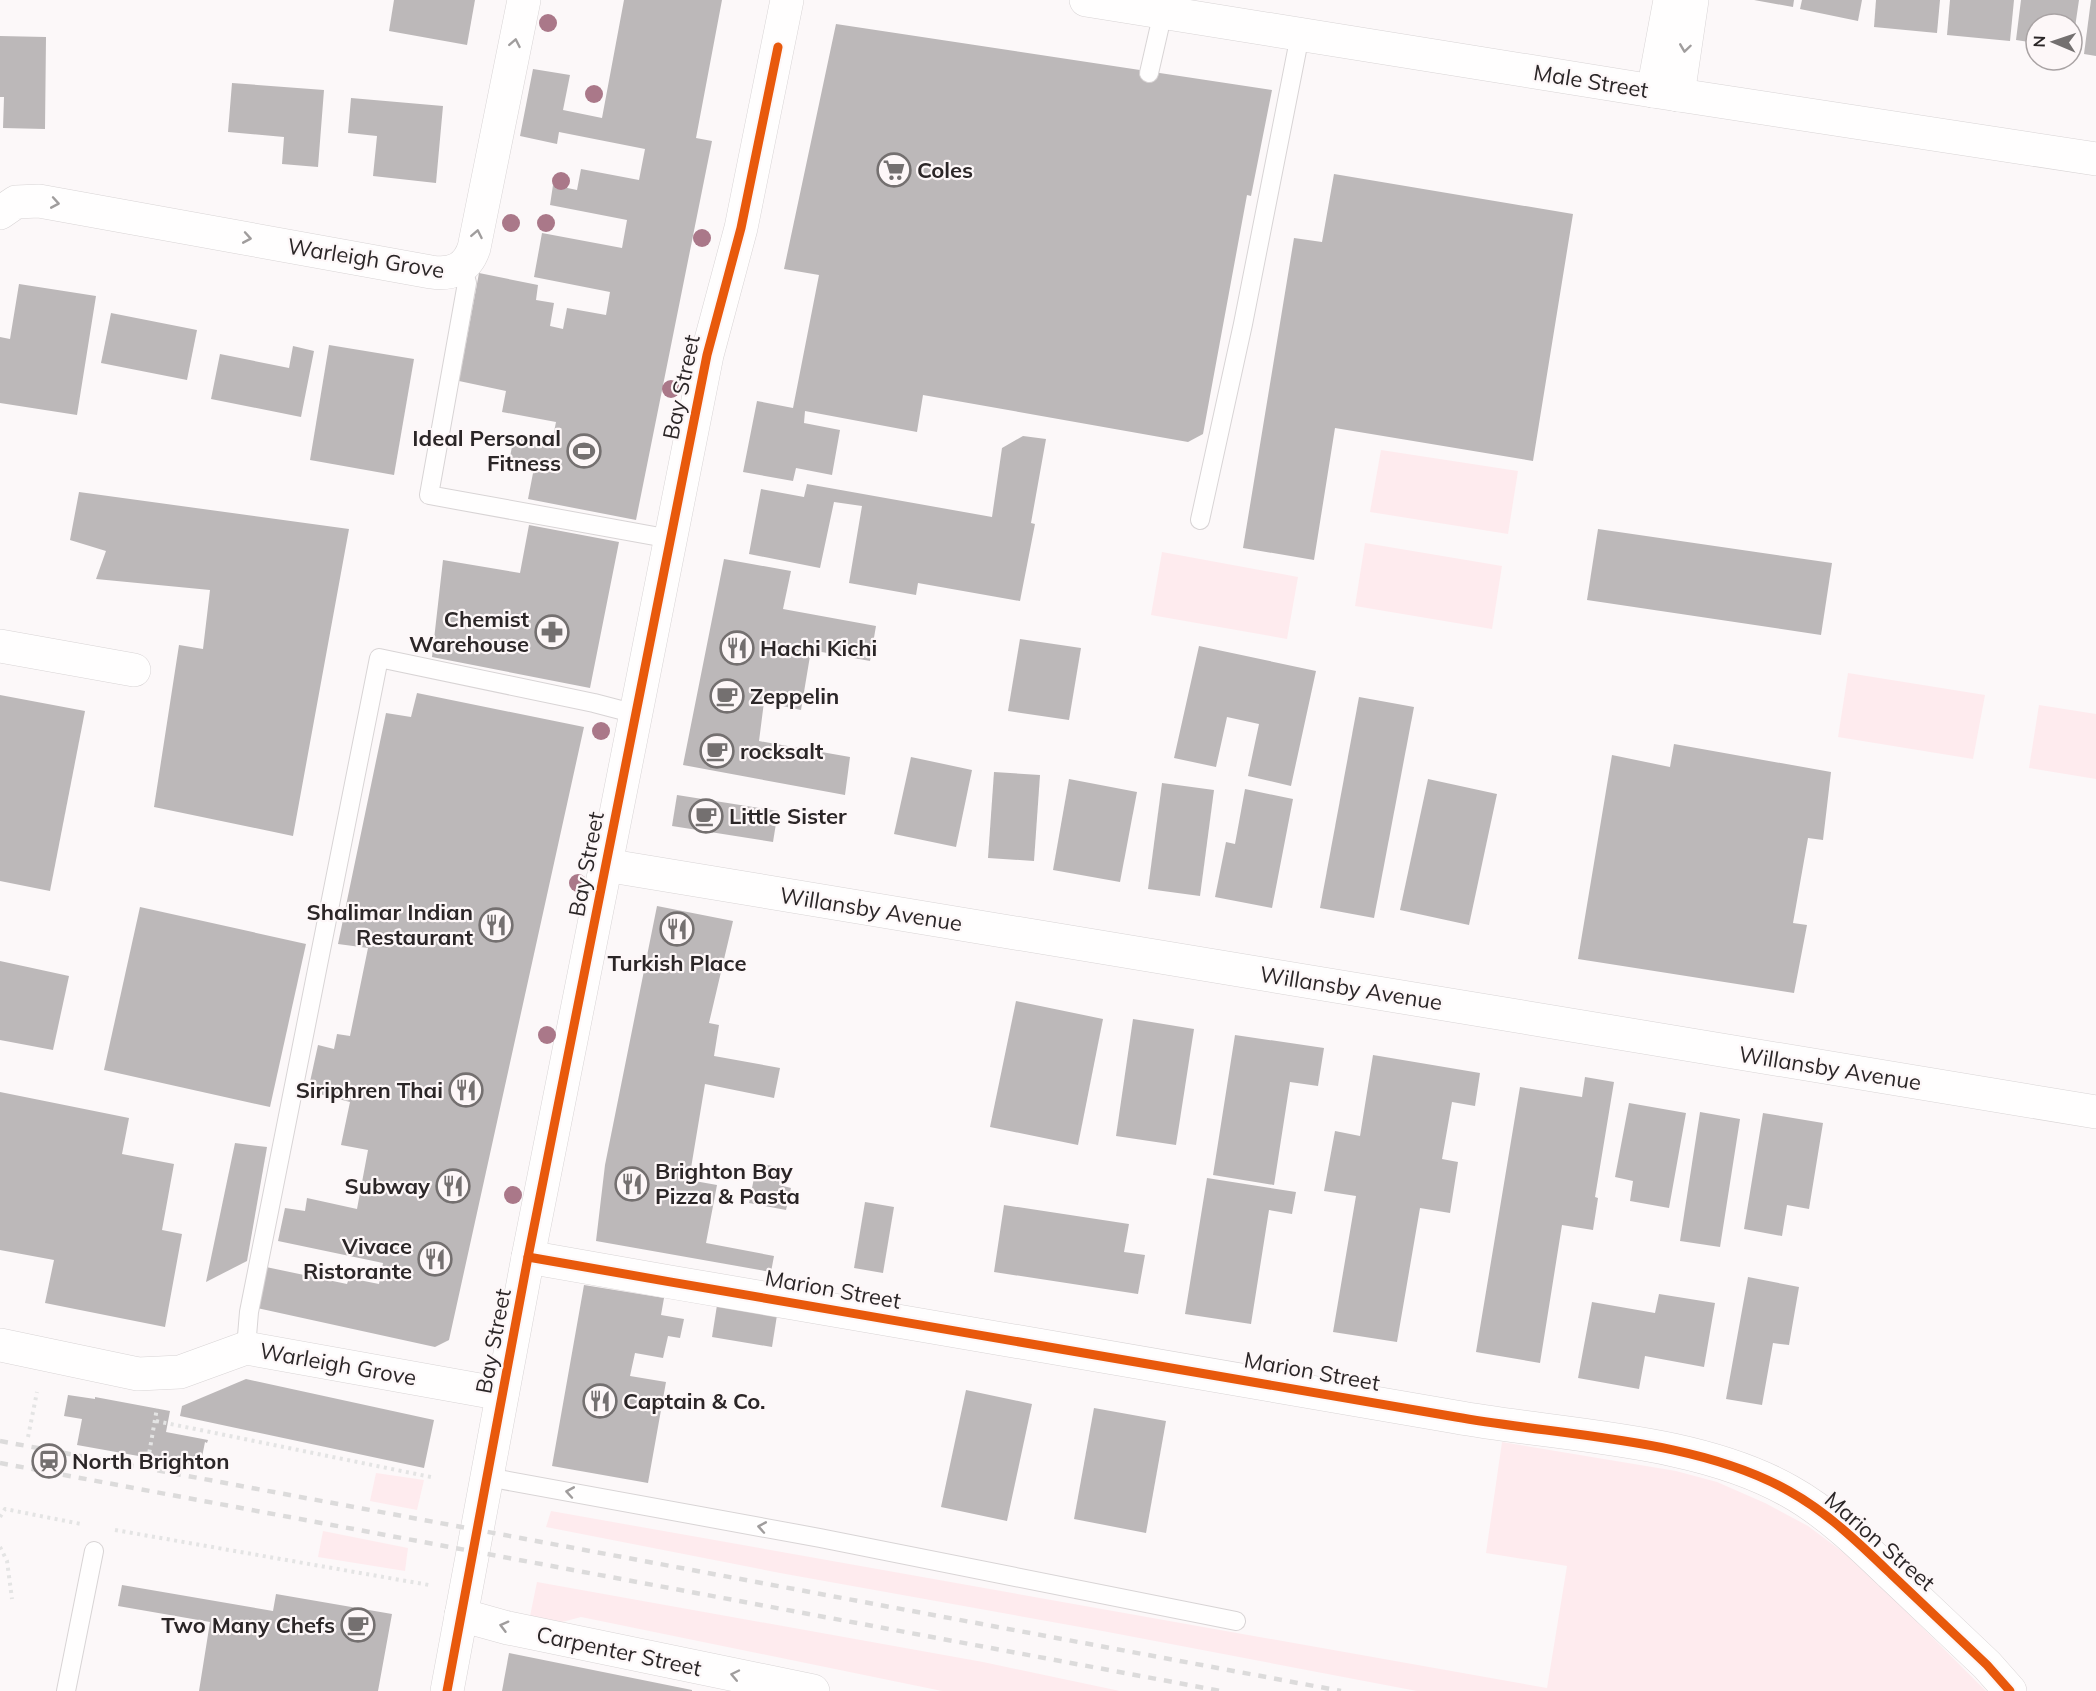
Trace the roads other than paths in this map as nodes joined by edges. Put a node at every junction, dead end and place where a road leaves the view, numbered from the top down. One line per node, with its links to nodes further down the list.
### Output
1 (524, 0): 12 (street, Warleigh Grove, one-way to 1)
2 (787, 0): 14 (street, Bay Street)
3 (1086, 0): 6 (street, Male Street)
4 (1670, 0): 9 (street)
5 (1692, 0): 9 (street, one-way to 9)
6 (1162, 12): 7 (street, Male Street); 8 (lane)
7 (1300, 35): 9 (street, Male Street); 13 (lane)
8 (1149, 73)
9 (1666, 93): 10 (street, Male Street)
10 (2096, 159)
11 (0, 213): 12 (street, Warleigh Grove, one-way to 12)
12 (463, 268): 14 (lane)
13 (1200, 520)
14 (671, 539): 17 (street, Bay Street)
15 (0, 646): 16 (street)
16 (134, 670)
17 (636, 714): 18 (street, Bay Street); 22 (lane)
18 (605, 865): 19 (street, Willansby Avenue); 20 (street, Bay Street)
19 (2096, 1112)
20 (528, 1257): 23 (street, Bay Street); 31 (street, Marion Street)
21 (0, 1345): 22 (street, Warleigh Grove)
22 (246, 1348): 23 (street, Warleigh Grove)
23 (502, 1394): 24 (street, Bay Street)
24 (487, 1477): 26 (street, Bay Street); 27 (lane, one-way to 24)
25 (94, 1551): 28 (lane)
26 (463, 1603): 29 (street, Bay Street); 30 (street, Carpenter Street, one-way to 26)
27 (1236, 1621)
28 (66, 1691)
29 (447, 1691)
30 (813, 1691)
31 (2010, 1691)

